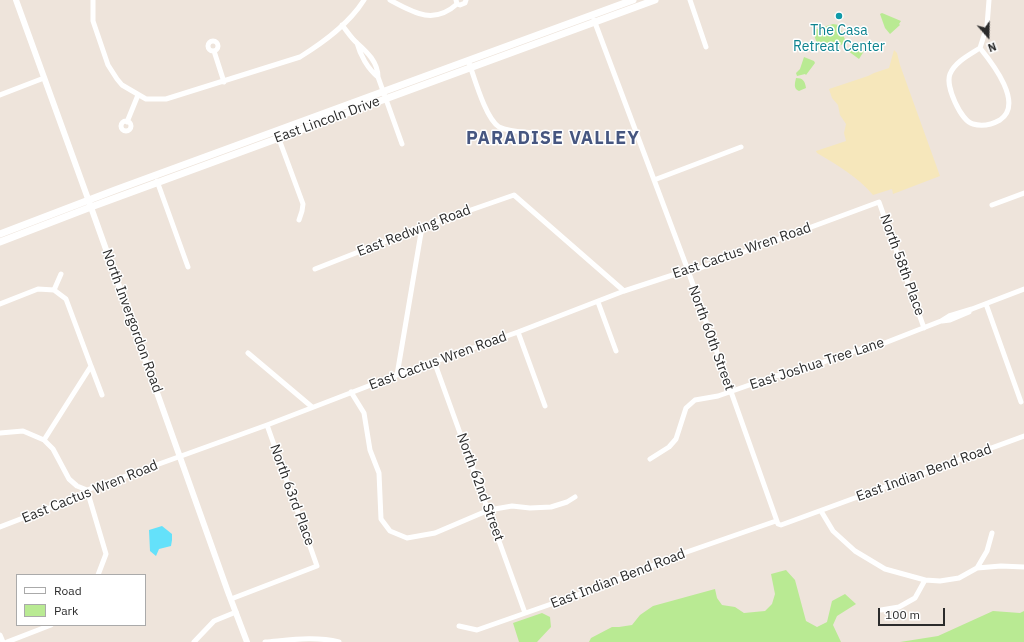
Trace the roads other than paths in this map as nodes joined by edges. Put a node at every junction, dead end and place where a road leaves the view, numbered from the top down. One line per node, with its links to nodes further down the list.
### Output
1 (16, 0): 20 (street, North Invergordon Road)
2 (94, 0): 23 (street)
3 (364, 0): 12 (street)
4 (390, 0): 10 (street)
5 (466, 0): 10 (street)
6 (633, 0): 11 (main road, East Lincoln Drive)
7 (655, 0): 11 (main road, East Lincoln Drive)
8 (690, 0): 15 (street)
9 (989, 0): 16 (street)
10 (457, 2)
11 (594, 19): 13 (main road, East Lincoln Drive); 14 (main road, East Lincoln Drive); 32 (street, North 60th Street)
12 (342, 25): 21 (street); 24 (street)
13 (537, 35): 14 (main road); 18 (main road, East Lincoln Drive)
14 (540, 42): 19 (main road, East Lincoln Drive)
15 (706, 47)
16 (980, 48): 16 (street)
17 (214, 51): 21 (street)
18 (468, 60): 19 (street); 24 (main road, East Lincoln Drive)
19 (471, 68): 24 (main road, East Lincoln Drive); 27 (street)
20 (44, 78): 22 (street); 35 (street, North Invergordon Road)
21 (224, 82): 23 (street)
22 (0, 95)
23 (138, 95): 25 (street)
24 (385, 95): 26 (main road, East Lincoln Drive); 28 (main road, East Lincoln Drive); 29 (street)
25 (127, 122)
26 (276, 131): 28 (street); 31 (main road, East Lincoln Drive)
27 (536, 133)
28 (279, 138): 31 (main road, East Lincoln Drive); 37 (street)
29 (402, 144)
30 (741, 147): 32 (street)
31 (157, 179): 35 (main road, East Lincoln Drive); 42 (street)
32 (654, 180): 44 (street, North 60th Street)
33 (1024, 193): 36 (street)
34 (879, 202): 44 (street, East Cactus Wren Road); 52 (street, North 58th Place)
35 (90, 204): 39 (main road, East Lincoln Drive); 69 (street, North Invergordon Road)
36 (992, 205)
37 (299, 220)
38 (422, 227): 43 (street, East Redwing Road); 48 (street, East Redwing Road); 58 (street)
39 (17, 232): 40 (main road, East Lincoln Drive); 41 (main road, East Lincoln Drive)
40 (0, 234)
41 (0, 242)
42 (188, 267)
43 (315, 269)
44 (688, 271): 48 (street, East Cactus Wren Road); 60 (street, North 60th Street)
45 (61, 274): 47 (street)
46 (1024, 289): 51 (street, East Joshua Tree Lane)
47 (54, 290): 50 (street); 57 (street)
48 (624, 292): 49 (street, East Cactus Wren Road)
49 (598, 302): 53 (street, East Cactus Wren Road); 54 (street)
50 (0, 304)
51 (986, 304): 52 (street, East Joshua Tree Lane); 62 (street)
52 (924, 328): 60 (street, East Joshua Tree Lane)
53 (518, 332): 56 (street, East Cactus Wren Road); 63 (street)
54 (616, 351)
55 (248, 353): 64 (street)
56 (434, 361): 58 (street, East Cactus Wren Road); 73 (street, North 62nd Street)
57 (91, 366): 61 (street); 68 (street)
58 (397, 375): 59 (street, East Cactus Wren Road)
59 (351, 392): 64 (street, East Cactus Wren Road); 73 (street)
60 (731, 392): 70 (street, East Joshua Tree Lane); 75 (street, North 60th Street)
61 (102, 395)
62 (1021, 402)
63 (545, 406)
64 (312, 407): 65 (street, East Cactus Wren Road)
65 (267, 425): 69 (street, East Cactus Wren Road); 82 (street, North 63rd Place)
66 (0, 433): 68 (street)
67 (1024, 436): 74 (street, East Indian Bend Road)
68 (44, 440): 71 (street)
69 (181, 456): 71 (street, East Cactus Wren Road); 82 (street, North Invergordon Road)
70 (650, 458)
71 (87, 490): 76 (street, East Cactus Wren Road); 80 (street)
72 (576, 497): 73 (street)
73 (489, 510): 85 (street, North 62nd Street)
74 (821, 510): 75 (street, East Indian Bend Road); 81 (street)
75 (778, 523): 85 (street, East Indian Bend Road)
76 (0, 527)
77 (992, 533): 79 (street)
78 (1024, 567): 79 (street)
79 (977, 568): 81 (street)
80 (98, 574)
81 (925, 580): 83 (street)
82 (231, 599): 84 (street, North Invergordon Road)
83 (881, 610)
84 (236, 612): 91 (street); 92 (street, North Invergordon Road)
85 (525, 613): 87 (street, East Indian Bend Road)
86 (48, 626): 90 (street)
87 (459, 626)
88 (0, 635): 89 (street)
89 (2, 642)
90 (7, 642)
91 (194, 642)
92 (247, 642)
93 (265, 642): 94 (street)
94 (340, 642)

